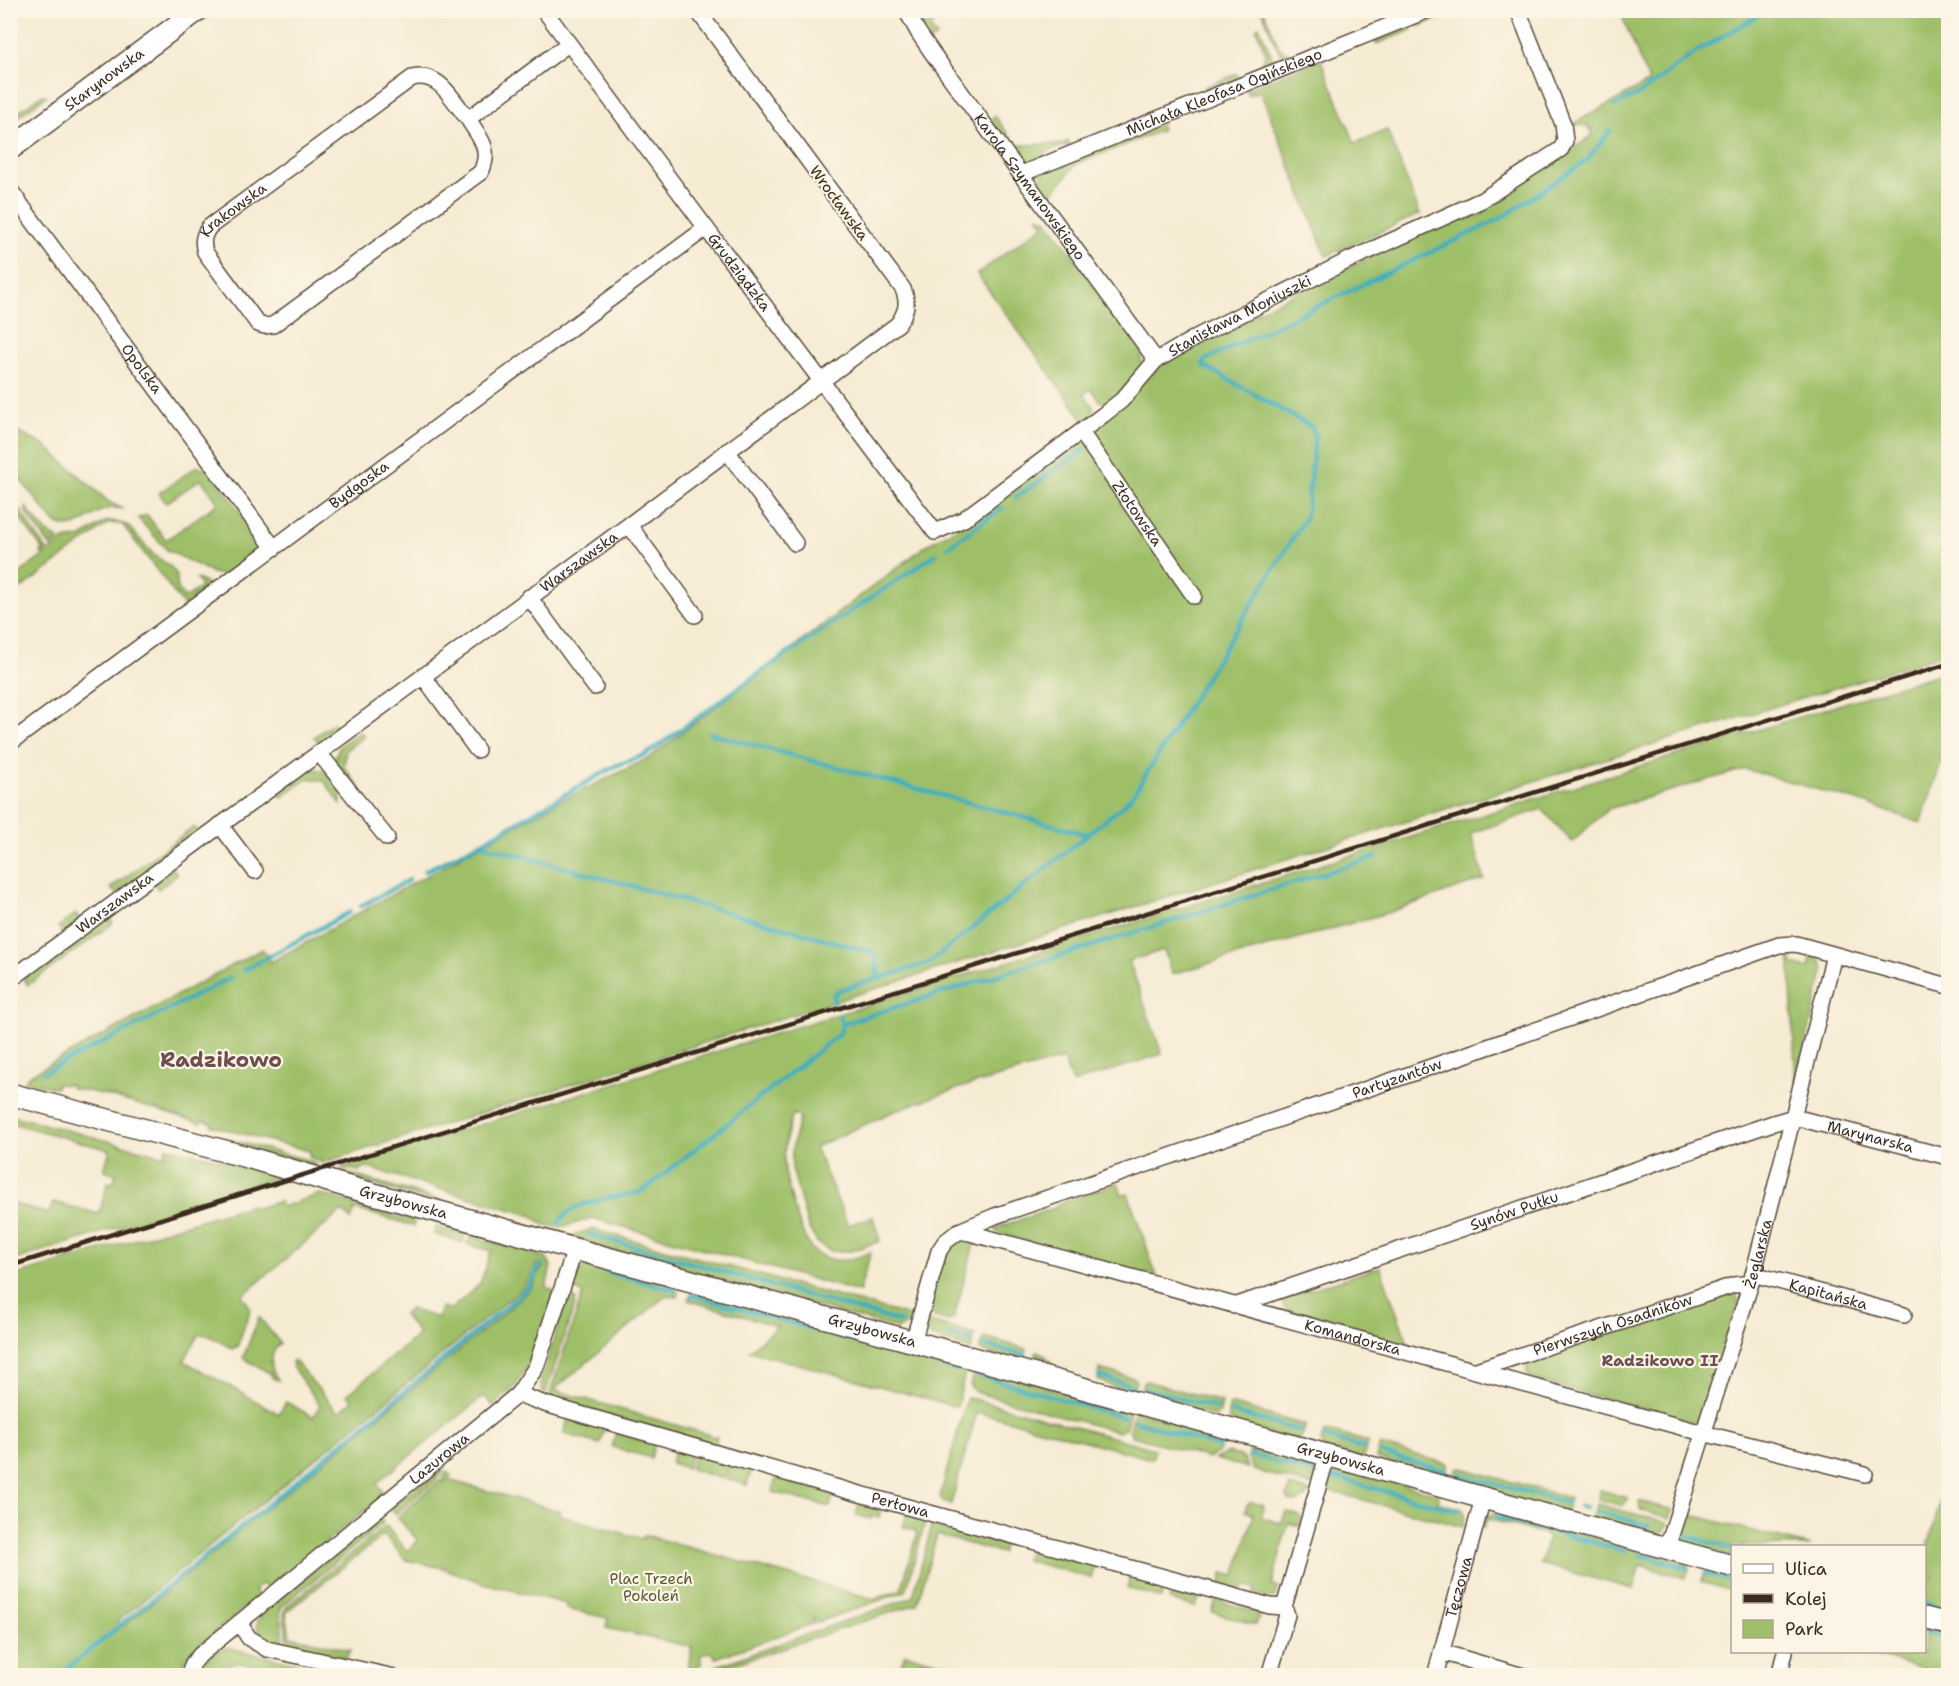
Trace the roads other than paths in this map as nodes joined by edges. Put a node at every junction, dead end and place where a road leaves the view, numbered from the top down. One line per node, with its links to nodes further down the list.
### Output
1 (198, 10): 9 (street, Starynowska)
2 (544, 10): 7 (street, Grudziądzka)
3 (697, 10): 14 (street, Wrocławska)
4 (1428, 10): 10 (street, Michała Kleofasa Ogińskiego)
5 (1518, 10): 13 (street, Stanisława Moniuszki)
6 (908, 11): 10 (street, Karola Szymanowskiego)
7 (568, 44): 8 (street); 12 (street, Grudziądzka)
8 (468, 119): 8 (street, Krakowska)
9 (10, 149)
10 (1021, 174): 13 (street, Karola Szymanowskiego)
11 (10, 190): 20 (street, Opolska)
12 (705, 228): 14 (street, Grudziądzka); 20 (street, Bydgoska)
13 (1156, 360): 15 (street, Stanisława Moniuszki)
14 (822, 381): 16 (street, Warszawska); 18 (street, Grudziądzka)
15 (1081, 432): 18 (street, Stanisława Moniuszki); 21 (street, Złotowska)
16 (727, 451): 17 (street, Warszawska); 19 (street)
17 (629, 525): 22 (street, Warszawska); 23 (street, Warszawska)
18 (935, 532)
19 (795, 543)
20 (274, 548): 26 (street, Bydgoska)
21 (1194, 596)
22 (529, 597): 24 (street, Warszawska); 25 (street, Warszawska)
23 (694, 615)
24 (423, 676): 27 (street); 28 (street, Warszawska)
25 (595, 687)
26 (10, 743)
27 (477, 750)
28 (319, 753): 29 (street, Warszawska); 30 (street)
29 (220, 825): 31 (street); 33 (street, Warszawska)
30 (387, 838)
31 (255, 871)
32 (1834, 955): 34 (street, Partyzantów); 36 (street, Żeglarska); 38 (street, Partyzantów)
33 (10, 980)
34 (1948, 986)
35 (10, 1094): 39 (street, Grzybowska)
36 (1794, 1118): 37 (street, Marynarska); 40 (street, Żeglarska); 41 (street, Synów Pułku)
37 (1948, 1158)
38 (959, 1231): 41 (street, Komandorska); 43 (street)
39 (575, 1249): 43 (street, Grzybowska); 45 (street, Lazurowa)
40 (1752, 1278): 42 (street, Kapitańska); 44 (street, Pierwszych Osadników); 46 (street, Żeglarska)
41 (1234, 1305): 44 (street, Komandorska)
42 (1904, 1315)
43 (913, 1342): 47 (street, Grzybowska)
44 (1476, 1370): 46 (street, Komandorska)
45 (518, 1394): 52 (street, Perłowa); 54 (street, Lazurowa)
46 (1703, 1432): 48 (street, Komandorska); 50 (street, Żeglarska)
47 (1327, 1456): 49 (street, Grzybowska); 52 (street)
48 (1865, 1474)
49 (1483, 1498): 50 (street, Grzybowska); 56 (street, Tęczowa)
50 (1667, 1548): 51 (street, Grzybowska)
51 (1731, 1566)
52 (1284, 1607): 60 (street)
53 (1926, 1618): 55 (street)
54 (239, 1623): 58 (street, Lazurowa); 59 (street)
55 (1948, 1624)
56 (1441, 1652): 61 (street, Tęczowa); 62 (street)
57 (1785, 1653): 63 (street)
58 (188, 1676)
59 (390, 1676)
60 (1269, 1676)
61 (1435, 1676)
62 (1523, 1676)
63 (1779, 1676)

